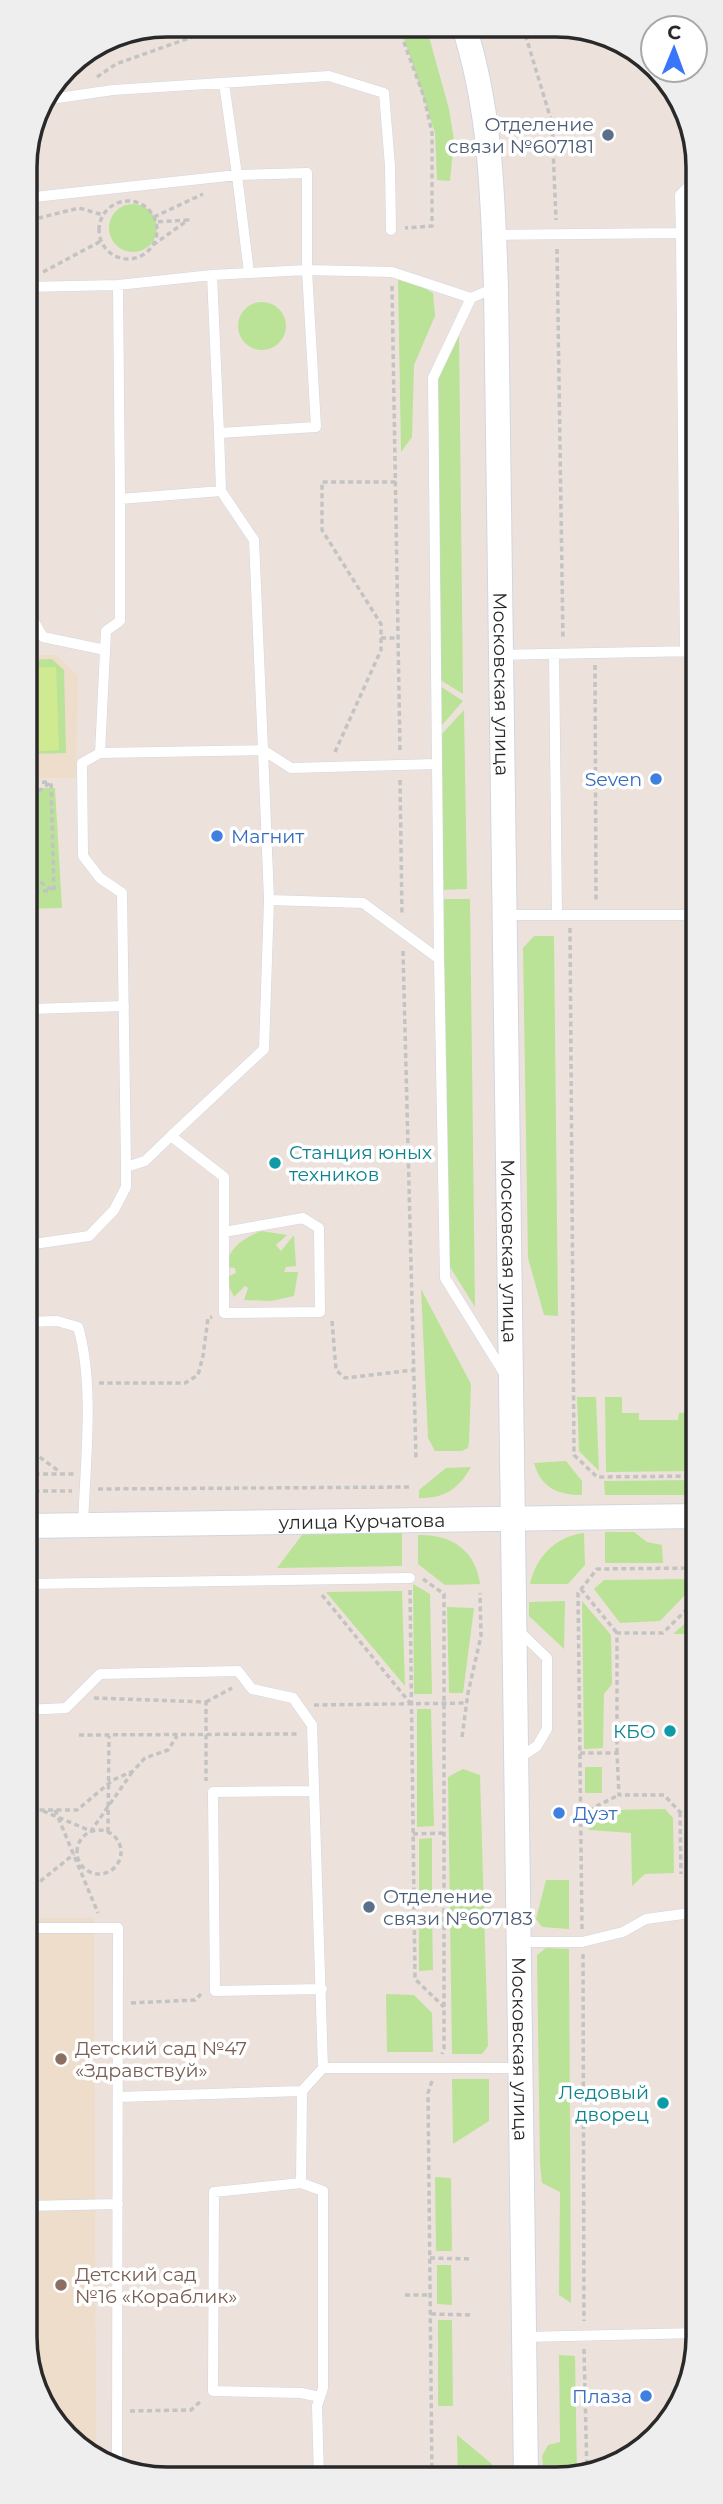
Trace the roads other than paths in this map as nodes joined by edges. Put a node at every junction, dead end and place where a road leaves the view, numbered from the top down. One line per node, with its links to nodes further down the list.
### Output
1 (466, 37): 9 (street, Московская улица)
2 (224, 83): 3 (lane); 4 (lane); 7 (lane)
3 (57, 98)
4 (237, 175): 6 (lane); 10 (lane); 11 (lane)
5 (686, 189): 8 (lane)
6 (37, 197)
7 (391, 230)
8 (681, 233): 9 (lane); 17 (lane)
9 (494, 234): 15 (street, Московская улица)
10 (307, 270): 11 (lane); 16 (lane); 19 (lane)
11 (249, 273): 12 (lane)
12 (212, 275): 13 (lane); 19 (lane)
13 (118, 285): 14 (lane); 21 (lane)
14 (37, 287)
15 (496, 288): 16 (lane); 27 (street, Московская улица)
16 (471, 298): 30 (lane)
17 (682, 348): 18 (lane); 22 (lane)
18 (686, 351)
19 (219, 433): 20 (lane)
20 (221, 491): 21 (lane); 28 (lane)
21 (120, 499): 24 (lane)
22 (684, 550): 25 (lane)
23 (37, 627): 24 (lane)
24 (105, 650): 29 (lane)
25 (685, 652): 26 (lane)
26 (559, 654): 27 (lane); 33 (lane)
27 (501, 655): 32 (street, Московская улица)
28 (263, 750): 29 (lane); 30 (lane); 31 (lane)
29 (100, 753): 36 (lane)
30 (436, 764): 35 (lane)
31 (269, 900): 35 (lane); 38 (lane)
32 (504, 915): 33 (lane); 43 (street, Московская улица)
33 (557, 915): 34 (lane)
34 (686, 915)
35 (439, 959): 43 (lane)
36 (124, 1006): 37 (lane); 39 (lane)
37 (37, 1009)
38 (171, 1136): 39 (lane); 40 (lane)
39 (125, 1167): 41 (lane)
40 (224, 1232): 40 (lane)
41 (37, 1244)
42 (37, 1322): 46 (lane)
43 (510, 1383): 45 (street, Московская улица)
44 (686, 1516): 45 (street, улица Курчатова)
45 (512, 1518): 46 (street, улица Курчатова); 50 (street, Московская улица)
46 (83, 1525): 47 (street, улица Курчатова)
47 (37, 1526)
48 (410, 1578): 49 (lane)
49 (37, 1584)
50 (514, 1626): 52 (street, Московская улица); 52 (lane)
51 (37, 1709): 53 (lane)
52 (516, 1760): 56 (street, Московская улица)
53 (314, 1790): 57 (lane); 57 (lane)
54 (686, 1914): 56 (lane)
55 (37, 1928): 61 (lane)
56 (518, 1942): 59 (street, Московская улица)
57 (322, 1989): 58 (lane)
58 (323, 2068): 59 (lane); 60 (lane)
59 (520, 2068): 66 (street, Московская улица)
60 (302, 2091): 61 (lane); 62 (lane)
61 (118, 2097): 63 (lane)
62 (301, 2183): 67 (lane); 67 (lane)
63 (118, 2204): 64 (lane); 68 (lane)
64 (37, 2206)
65 (686, 2333): 66 (lane)
66 (524, 2337): 70 (street, Московская улица)
67 (320, 2397): 69 (lane)
68 (117, 2457)
69 (319, 2467)
70 (526, 2467)

